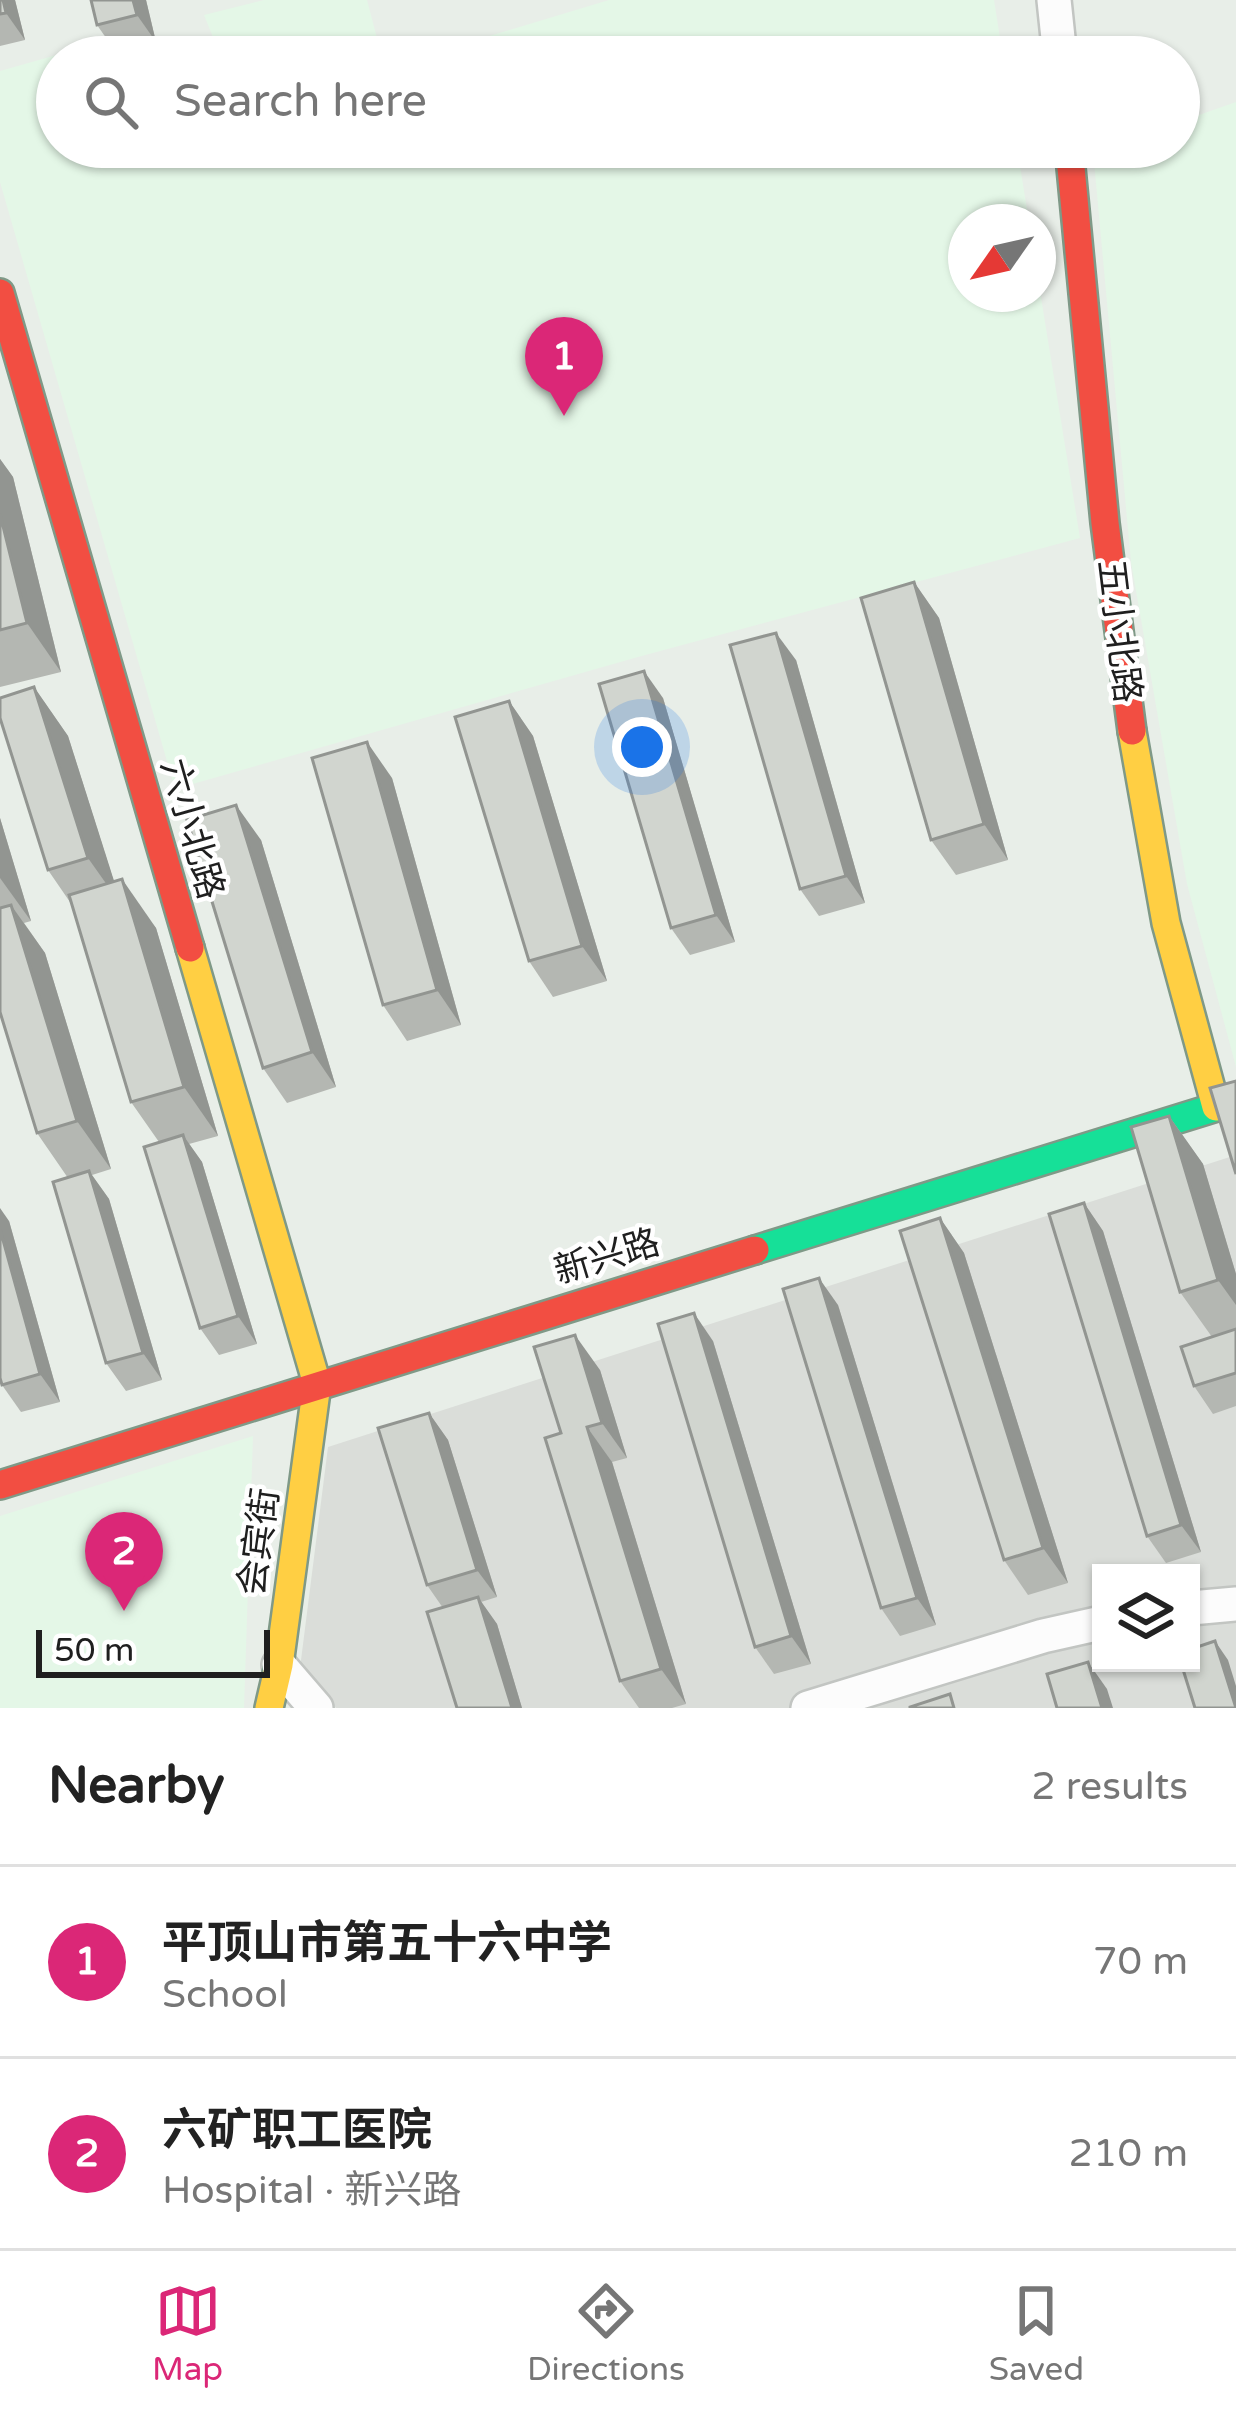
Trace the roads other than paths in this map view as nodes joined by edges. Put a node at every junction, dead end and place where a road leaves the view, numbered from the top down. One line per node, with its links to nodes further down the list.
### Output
1 (1054, 0): 2 (street)
2 (1058, 36)
3 (1071, 168): 5 (street, 五小北路)
4 (0, 293): 6 (street, 六小北路)
5 (1226, 1104): 6 (street, 新兴路)
6 (317, 1384): 7 (street, 新兴路); 11 (street, 会宾街)
7 (0, 1485)
8 (1236, 1604): 9 (street)
9 (1200, 1607)
10 (1092, 1625): 14 (street)
11 (279, 1665): 12 (street, 会宾街); 13 (street)
12 (268, 1708)
13 (316, 1708)
14 (808, 1708)

